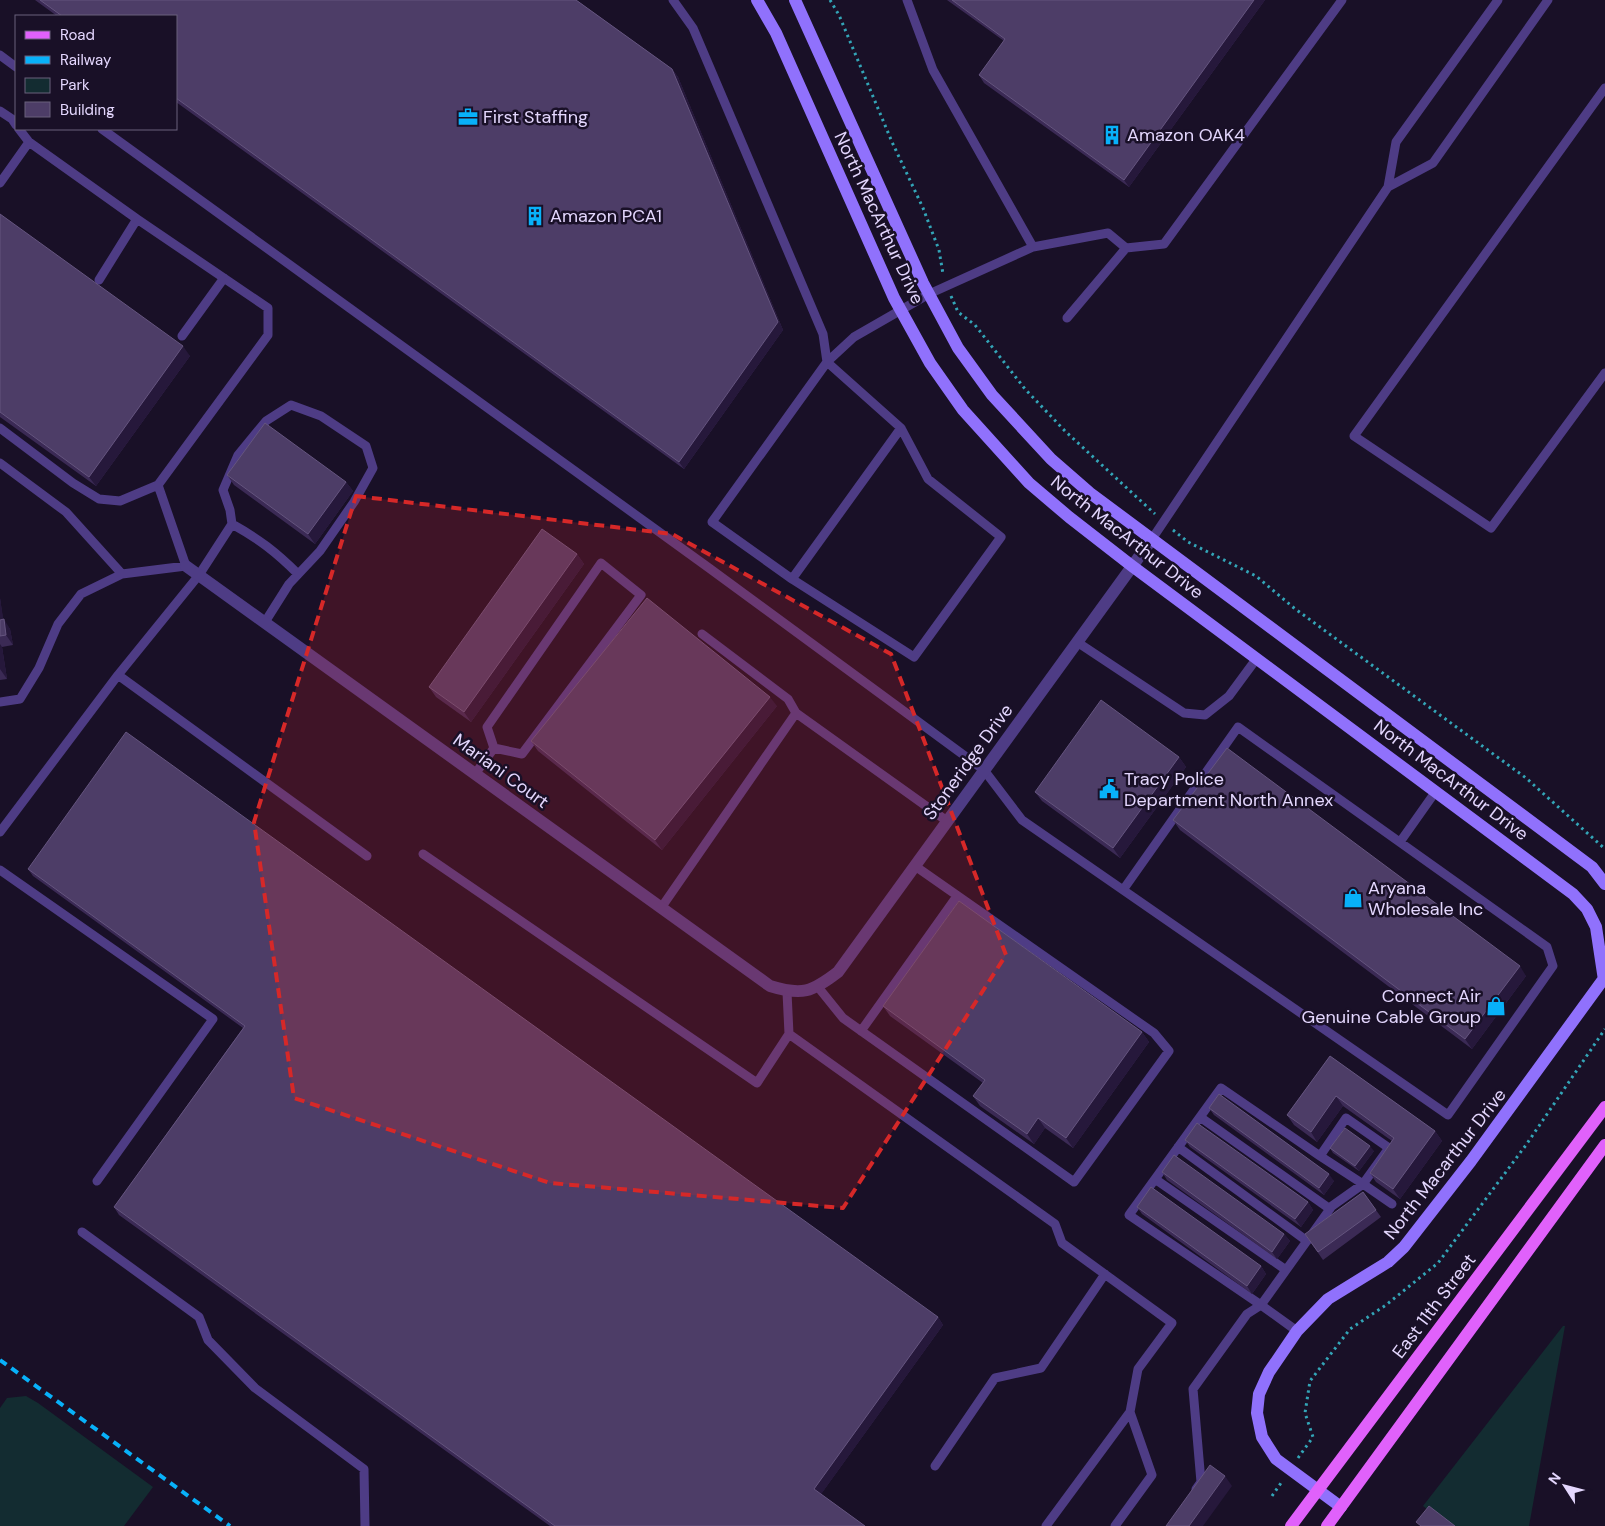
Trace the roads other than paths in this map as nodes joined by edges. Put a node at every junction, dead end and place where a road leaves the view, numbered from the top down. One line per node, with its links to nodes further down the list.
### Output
1 (672, 0): 27 (lane)
2 (757, 0): 24 (main road, North MacArthur Drive)
3 (795, 0): 23 (main road, North MacArthur Drive)
4 (907, 0): 19 (lane)
5 (1342, 0): 20 (lane)
6 (1498, 0): 17 (lane)
7 (1548, 0): 17 (lane)
8 (0, 55): 9 (lane)
9 (15, 66)
10 (1605, 88): 28 (lane)
11 (0, 111): 12 (lane)
12 (15, 124)
13 (20, 130): 15 (lane)
14 (103, 130): 49 (lane)
15 (28, 142): 16 (lane); 18 (lane)
16 (0, 183)
17 (1388, 187): 34 (lane)
18 (137, 219): 21 (lane); 22 (lane)
19 (1033, 247): 20 (lane); 23 (lane)
20 (1126, 248): 25 (lane)
21 (224, 278): 26 (lane); 32 (lane)
22 (99, 280)
23 (929, 294): 24 (lane); 34 (main road, North MacArthur Drive)
24 (901, 310): 27 (lane); 36 (main road, North MacArthur Drive)
25 (1067, 318)
26 (182, 336)
27 (827, 362): 30 (lane); 40 (lane)
28 (1605, 373)
29 (0, 428): 32 (lane)
30 (901, 428): 40 (lane); 40 (lane)
31 (0, 462): 37 (lane)
32 (158, 485): 35 (lane)
33 (232, 524): 38 (lane); 38 (lane); 39 (lane)
34 (1152, 539): 36 (street, Stoneridge Drive); 59 (main road, North MacArthur Drive)
35 (186, 566): 37 (lane); 39 (street, Mariani Court)
36 (1132, 566): 43 (street, Stoneridge Drive); 44 (main road, North MacArthur Drive)
37 (122, 574): 46 (lane)
38 (298, 574): 41 (lane)
39 (199, 575): 41 (street, Mariani Court); 45 (lane)
40 (792, 579)
41 (264, 622): 50 (street, Mariani Court)
42 (702, 634): 47 (lane)
43 (1077, 642): 44 (lane); 49 (street, Stoneridge Drive)
44 (1257, 658): 51 (main road, North MacArthur Drive)
45 (118, 675): 53 (lane); 56 (lane)
46 (0, 702)
47 (796, 713): 52 (lane); 62 (lane)
48 (494, 748): 48 (lane); 50 (lane)
49 (984, 770): 52 (street, Stoneridge Drive); 60 (lane)
50 (475, 774): 62 (street, Mariani Court)
51 (1436, 791): 54 (lane); 63 (main road, North MacArthur Drive)
52 (947, 821): 57 (street, Stoneridge Drive)
53 (0, 832)
54 (1400, 842): 60 (lane); 60 (lane)
55 (424, 854): 68 (lane)
56 (367, 856)
57 (915, 866): 61 (lane); 64 (street, Stoneridge Drive)
58 (0, 870): 75 (lane)
59 (1605, 884)
60 (1123, 890)
61 (957, 896): 67 (lane); 67 (lane)
62 (661, 908): 65 (street, Mariani Court)
63 (1604, 979): 84 (main road, North Macarthur Drive)
64 (818, 987): 66 (street, Stoneridge Drive); 67 (lane)
65 (787, 992): 66 (street, Mariani Court); 68 (lane)
66 (801, 992)
67 (861, 1031)
68 (789, 1034): 82 (lane)
69 (1605, 1107): 87 (main road, East 11th Street)
70 (1200, 1117): 72 (lane); 73 (lane); 78 (lane)
71 (1605, 1145): 89 (main road)
72 (1178, 1147): 74 (lane); 80 (lane)
73 (1320, 1156): 76 (lane); 76 (lane)
74 (1155, 1179): 81 (lane); 83 (lane)
75 (97, 1181)
76 (1363, 1184): 77 (lane); 78 (lane)
77 (1392, 1204)
78 (1330, 1209): 80 (lane)
79 (82, 1232): 90 (lane)
80 (1308, 1240): 81 (lane)
81 (1286, 1270): 83 (lane)
82 (1105, 1274): 85 (lane); 86 (lane)
83 (1261, 1305): 84 (lane); 88 (lane)
84 (1297, 1331): 87 (main road, North Macarthur Drive)
85 (1130, 1412): 91 (lane); 92 (lane)
86 (934, 1466)
87 (1317, 1490): 89 (main road, North Macarthur Drive); 93 (main road, East 11th Street)
88 (1191, 1497)
89 (1341, 1507): 94 (main road)
90 (365, 1526)
91 (1046, 1526)
92 (1115, 1526)
93 (1291, 1526)
94 (1327, 1526)

